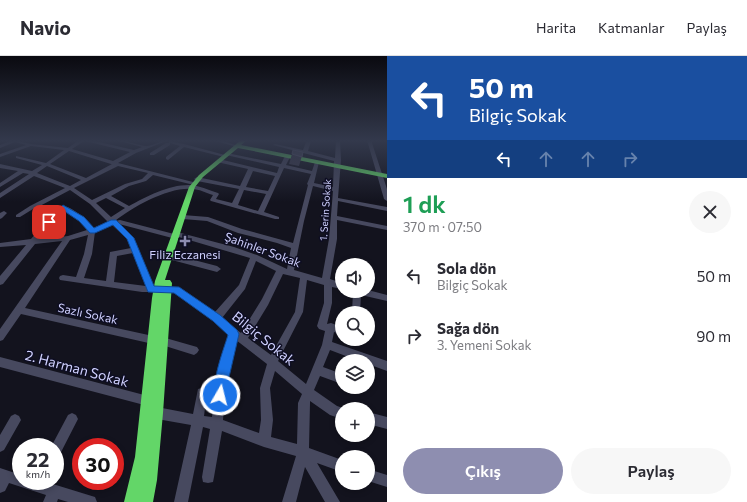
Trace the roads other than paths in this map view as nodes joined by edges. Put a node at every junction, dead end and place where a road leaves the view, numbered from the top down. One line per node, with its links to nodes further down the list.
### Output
1 (33, 161): 13 (street)
2 (50, 161): 13 (street)
3 (105, 161): 14 (street)
4 (120, 161): 14 (street)
5 (219, 161): 25 (main road)
6 (232, 161): 17 (street)
7 (248, 161): 16 (street)
8 (285, 161): 16 (street)
9 (314, 161): 21 (street)
10 (325, 161): 12 (main road)
11 (378, 161): 23 (street)
12 (338, 163): 23 (main road); 30 (street, 1. Serin Sokak)
13 (45, 164): 19 (street); 24 (street)
14 (115, 164): 20 (street); 24 (street)
15 (1, 166): 18 (street)
16 (282, 166): 21 (street); 22 (street)
17 (251, 169): 22 (street); 29 (street)
18 (22, 171): 19 (street); 27 (street)
19 (32, 173): 28 (street); 32 (street)
20 (152, 173): 25 (street); 33 (street)
21 (313, 173): 26 (street)
22 (278, 175): 31 (street)
23 (384, 175): 35 (street)
24 (87, 180): 28 (street)
25 (194, 183): 29 (street); 37 (street); 39 (street); 44 (main road)
26 (310, 184): 30 (street); 54 (street)
27 (0, 185)
28 (71, 188): 36 (street); 38 (street)
29 (242, 188): 31 (street); 37 (street)
30 (336, 190): 34 (street, 1. Serin Sokak)
31 (269, 194): 41 (street)
32 (0, 196)
33 (107, 196): 36 (street); 39 (street)
34 (336, 199): 40 (street); 46 (street, 1. Serin Sokak)
35 (387, 199)
36 (92, 204): 47 (street)
37 (234, 206): 41 (street)
38 (32, 207): 42 (street); 43 (street)
39 (129, 208): 47 (street)
40 (387, 210)
41 (260, 213): 45 (street)
42 (55, 214): 49 (street); 52 (street)
43 (18, 216)
44 (183, 217): 51 (main road); 54 (street)
45 (277, 218)
46 (335, 218): 48 (street); 64 (street, 1. Serin Sokak)
47 (113, 221): 49 (street); 51 (street, Şahinler Sokak); 55 (street)
48 (387, 228)
49 (92, 231): 50 (street); 62 (street)
50 (68, 238): 52 (street); 70 (street)
51 (175, 238): 56 (main road); 57 (street, Şahinler Sokak); 67 (main road)
52 (33, 241): 53 (street); 63 (street)
53 (0, 245)
54 (295, 247): 59 (street)
55 (136, 250): 66 (street); 67 (street)
56 (171, 257): 58 (street); 67 (main road)
57 (254, 257): 59 (street, Şahinler Sokak); 71 (street)
58 (218, 269)
59 (285, 271): 60 (street, Şahinler Sokak); 74 (street)
60 (304, 276): 64 (street, Şahinler Sokak); 80 (street)
61 (63, 278): 62 (street, Bilgiç Sokak)
62 (78, 280): 66 (street, Bilgiç Sokak)
63 (0, 282)
64 (327, 282): 65 (street, Şahinler Sokak); 72 (street, 1. Serin Sokak)
65 (335, 284)
66 (110, 285): 67 (street, Bilgiç Sokak)
67 (158, 289): 71 (street, Bilgiç Sokak); 76 (main road)
68 (375, 295): 69 (street)
69 (387, 298)
70 (18, 310): 75 (street); 76 (street, Sazlı Sokak)
71 (216, 318): 74 (street, Bilgiç Sokak)
72 (331, 328): 73 (street); 77 (street)
73 (335, 329)
74 (238, 336): 80 (street, Bilgiç Sokak); 94 (street)
75 (0, 337)
76 (158, 340): 78 (street, Sazlı Sokak); 86 (main road); 88 (main road)
77 (327, 345): 81 (street); 82 (street)
78 (194, 350)
79 (0, 362): 86 (street, 2. Harman Sokak)
80 (272, 363): 85 (street, Bilgiç Sokak); 96 (street)
81 (387, 366)
82 (317, 370): 83 (street); 85 (street)
83 (335, 376)
84 (202, 393): 92 (street)
85 (309, 393): 87 (street, Bilgiç Sokak); 98 (street)
86 (148, 401): 109 (main road)
87 (335, 412)
88 (157, 413): 92 (street); 110 (main road)
89 (72, 419): 95 (street)
90 (15, 420): 97 (street)
91 (375, 420): 93 (street)
92 (198, 421): 94 (street); 111 (street)
93 (387, 423)
94 (217, 424): 96 (street); 100 (street)
95 (62, 438)
96 (264, 442): 98 (street)
97 (0, 446)
98 (303, 452): 99 (street); 107 (street); 112 (street)
99 (335, 463)
100 (208, 477)
101 (375, 477): 104 (street)
102 (2, 479): 103 (street)
103 (12, 480)
104 (387, 481)
105 (46, 490): 106 (street)
106 (53, 497): 108 (street)
107 (330, 500)
108 (90, 502)
109 (132, 502)
110 (145, 502)
111 (181, 502)
112 (289, 502)

